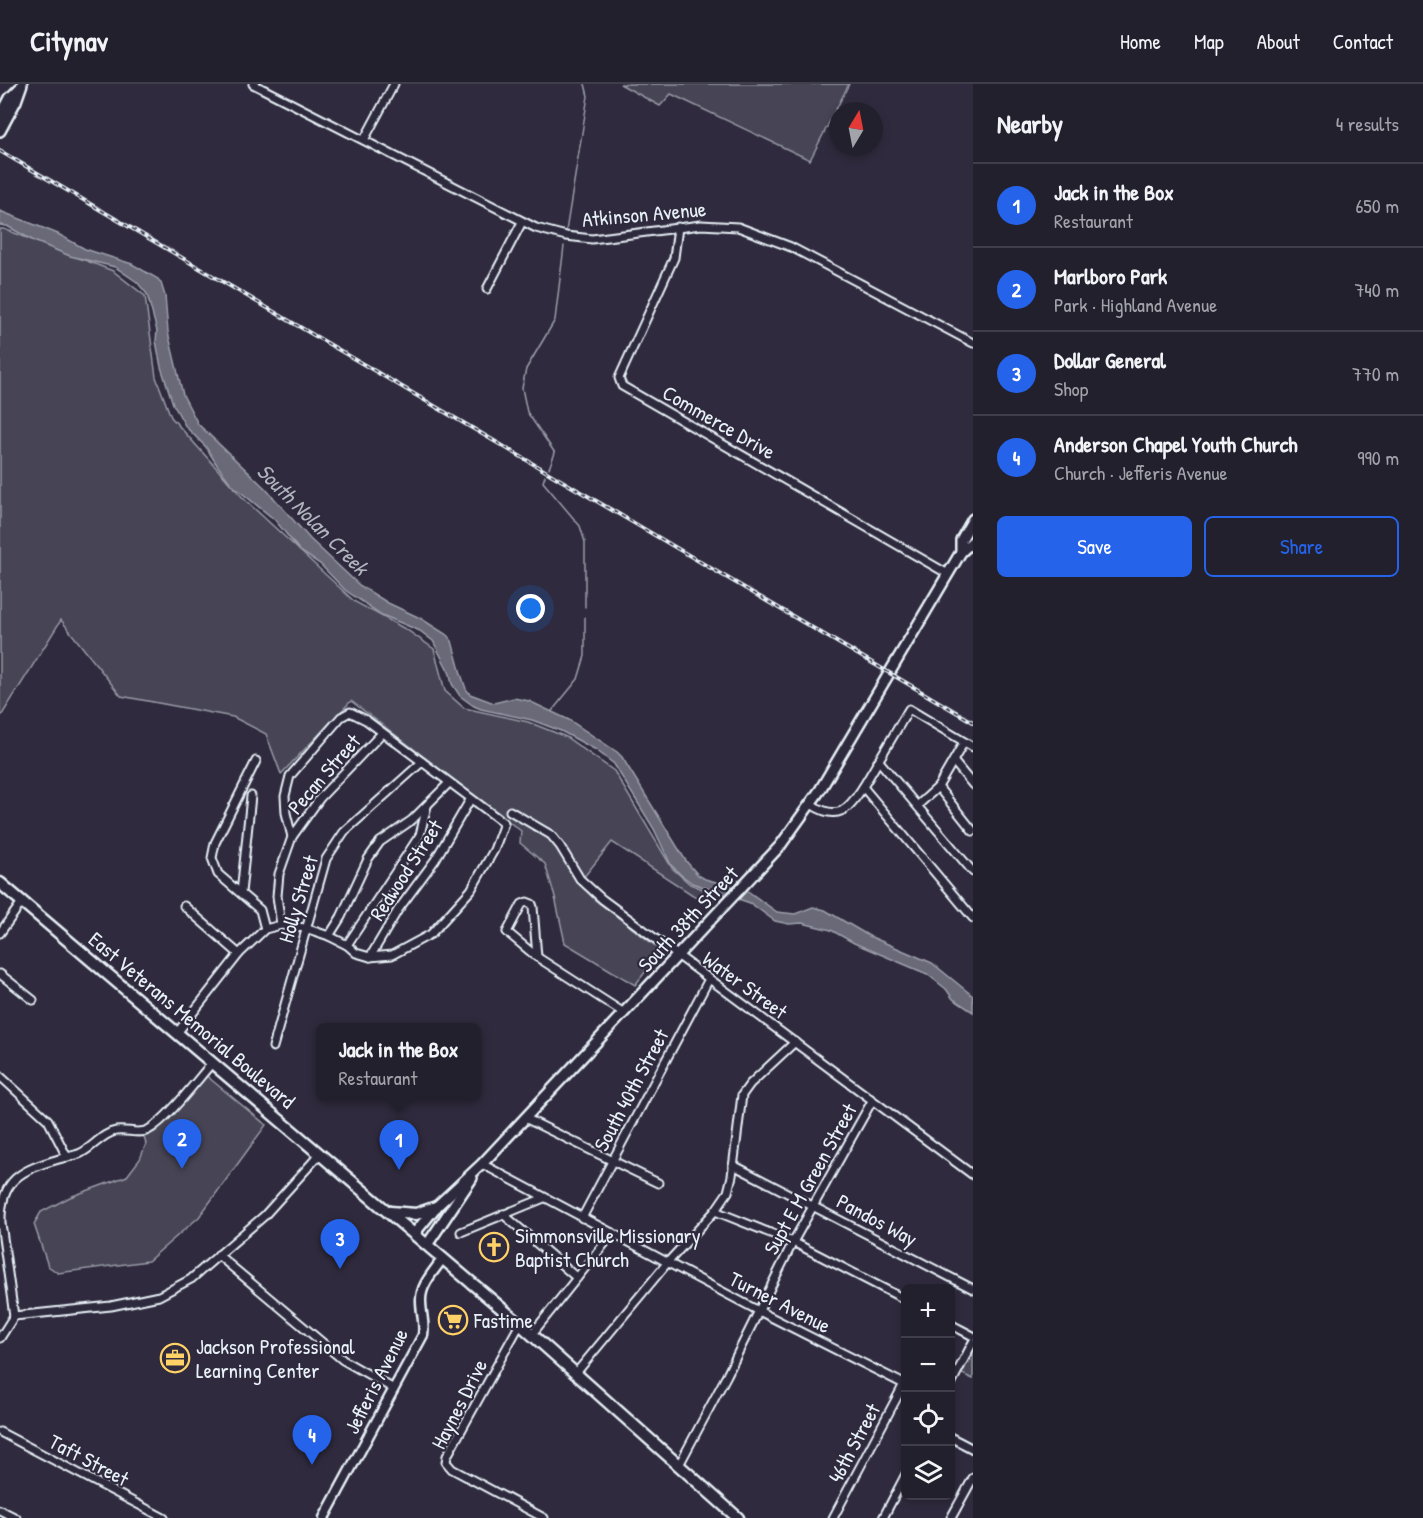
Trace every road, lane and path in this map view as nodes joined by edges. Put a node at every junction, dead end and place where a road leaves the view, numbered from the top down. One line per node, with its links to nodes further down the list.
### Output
1 (253, 84): 7 (street, Atkinson Avenue)
2 (394, 84): 7 (street)
3 (20, 86): 4 (main road)
4 (13, 100): 5 (main road); 6 (main road)
5 (0, 117)
6 (0, 131)
7 (364, 140): 8 (street, Atkinson Avenue)
8 (522, 222): 9 (street, Atkinson Avenue); 10 (street)
9 (678, 227): 11 (street, Atkinson Avenue); 15 (street, Commerce Drive)
10 (487, 290)
11 (973, 343)
12 (973, 519): 14 (main road)
13 (973, 541): 14 (main road)
14 (961, 552): 15 (main road, South 38th Street)
15 (948, 574): 30 (main road, South 38th Street)
16 (382, 733): 21 (street); 36 (street, Pecan Street); 36 (street)
17 (964, 742): 18 (street); 20 (street); 22 (street)
18 (973, 747)
19 (256, 761): 29 (street)
20 (879, 761): 25 (street); 32 (street)
21 (423, 762): 23 (street); 45 (street, Holly Street)
22 (954, 762): 24 (street); 26 (street)
23 (448, 783): 28 (street); 31 (street)
24 (973, 785)
25 (863, 787): 30 (street); 42 (street)
26 (938, 788): 32 (street); 35 (street)
27 (251, 796): 34 (street)
28 (470, 800): 51 (street, Redwood Street); 51 (street)
29 (234, 804): 34 (street); 39 (street)
30 (811, 804): 50 (main road, South 38th Street)
31 (427, 806): 47 (street); 48 (street)
32 (918, 806): 37 (street)
33 (510, 811): 50 (street, Water Street)
34 (249, 818): 39 (street)
35 (973, 831)
36 (292, 837): 43 (street, Pecan Street)
37 (973, 872)
38 (0, 883): 40 (main road, East Veterans Memorial Boulevard)
39 (241, 893): 44 (street)
40 (22, 902): 46 (street); 57 (main road, East Veterans Memorial Boulevard)
41 (184, 906): 49 (street)
42 (973, 918)
43 (281, 925): 44 (street); 45 (street)
44 (265, 928): 49 (street)
45 (305, 928): 47 (street); 59 (street, Holly Street)
46 (0, 933)
47 (329, 936): 48 (street)
48 (347, 945): 51 (street)
49 (239, 954): 57 (street)
50 (678, 956): 54 (street, Water Street); 56 (main road, South 38th Street)
51 (370, 957)
52 (537, 957): 52 (street); 56 (street)
53 (0, 975): 55 (street)
54 (709, 979): 58 (street, Water Street); 66 (street, South 40th Street)
55 (33, 1000)
56 (624, 1013): 63 (main road, South 38th Street)
57 (177, 1033): 60 (main road, East Veterans Memorial Boulevard)
58 (795, 1042): 62 (street, Water Street); 68 (street)
59 (273, 1047)
60 (212, 1063): 64 (main road, East Veterans Memorial Boulevard); 65 (street)
61 (0, 1076): 65 (street)
62 (872, 1101): 69 (street, Water Street); 73 (street, Supt E M Green Street)
63 (525, 1118): 66 (street); 67 (main road, South 38th Street)
64 (320, 1154): 76 (main road, East Veterans Memorial Boulevard); 84 (street)
65 (68, 1157): 71 (street)
66 (612, 1160): 70 (street); 78 (street, South 40th Street)
67 (482, 1164): 72 (street, Turner Avenue); 74 (main road, South 38th Street); 83 (main road, South 38th Street)
68 (733, 1165): 73 (street, Pandos Way); 75 (street)
69 (973, 1175)
70 (658, 1183)
71 (3, 1188): 91 (street)
72 (544, 1198): 77 (street); 78 (street, Turner Avenue)
73 (813, 1205): 82 (street, Supt E M Green Street); 88 (street, Pandos Way)
74 (436, 1207): 76 (main road); 81 (main road, South 38th Street)
75 (715, 1211): 82 (street); 86 (street)
76 (388, 1212): 81 (main road, East Veterans Memorial Boulevard)
77 (503, 1214): 79 (street); 87 (street)
78 (582, 1218): 80 (street, Turner Avenue)
79 (461, 1232)
80 (613, 1233): 86 (street, Turner Avenue); 87 (street)
81 (414, 1234): 83 (main road, East Veterans Memorial Boulevard)
82 (793, 1242): 89 (street); 90 (street, Supt E M Green Street)
83 (428, 1245): 85 (main road, East Veterans Memorial Boulevard)
84 (218, 1255): 91 (street); 101 (street)
85 (443, 1258): 92 (main road, East Veterans Memorial Boulevard); 101 (street, Jefferis Avenue)
86 (668, 1262): 90 (street, Turner Avenue); 98 (street)
87 (577, 1278): 94 (street)
88 (973, 1289)
89 (901, 1297)
90 (758, 1310): 100 (street, Turner Avenue); 106 (street, Supt E M Green Street)
91 (14, 1316): 96 (street)
92 (520, 1324): 94 (main road, East Veterans Memorial Boulevard); 113 (street, Haynes Drive)
93 (955, 1326): 95 (street)
94 (532, 1334): 98 (main road, East Veterans Memorial Boulevard)
95 (973, 1336)
96 (0, 1338)
97 (973, 1342): 99 (street)
98 (576, 1373): 106 (main road, East Veterans Memorial Boulevard)
99 (955, 1378)
100 (901, 1382)
101 (394, 1389): 112 (street, Jefferis Avenue)
102 (901, 1391): 115 (street, 46th Street)
103 (0, 1432): 111 (street, Taft Street)
104 (955, 1439): 105 (street)
105 (973, 1449)
106 (679, 1465): 114 (main road, East Veterans Memorial Boulevard)
107 (973, 1478): 117 (street)
108 (901, 1484): 116 (street)
109 (0, 1509): 110 (street)
110 (16, 1518)
111 (164, 1518)
112 (324, 1518)
113 (544, 1518)
114 (738, 1518)
115 (833, 1518)
116 (883, 1518)
117 (951, 1518)

